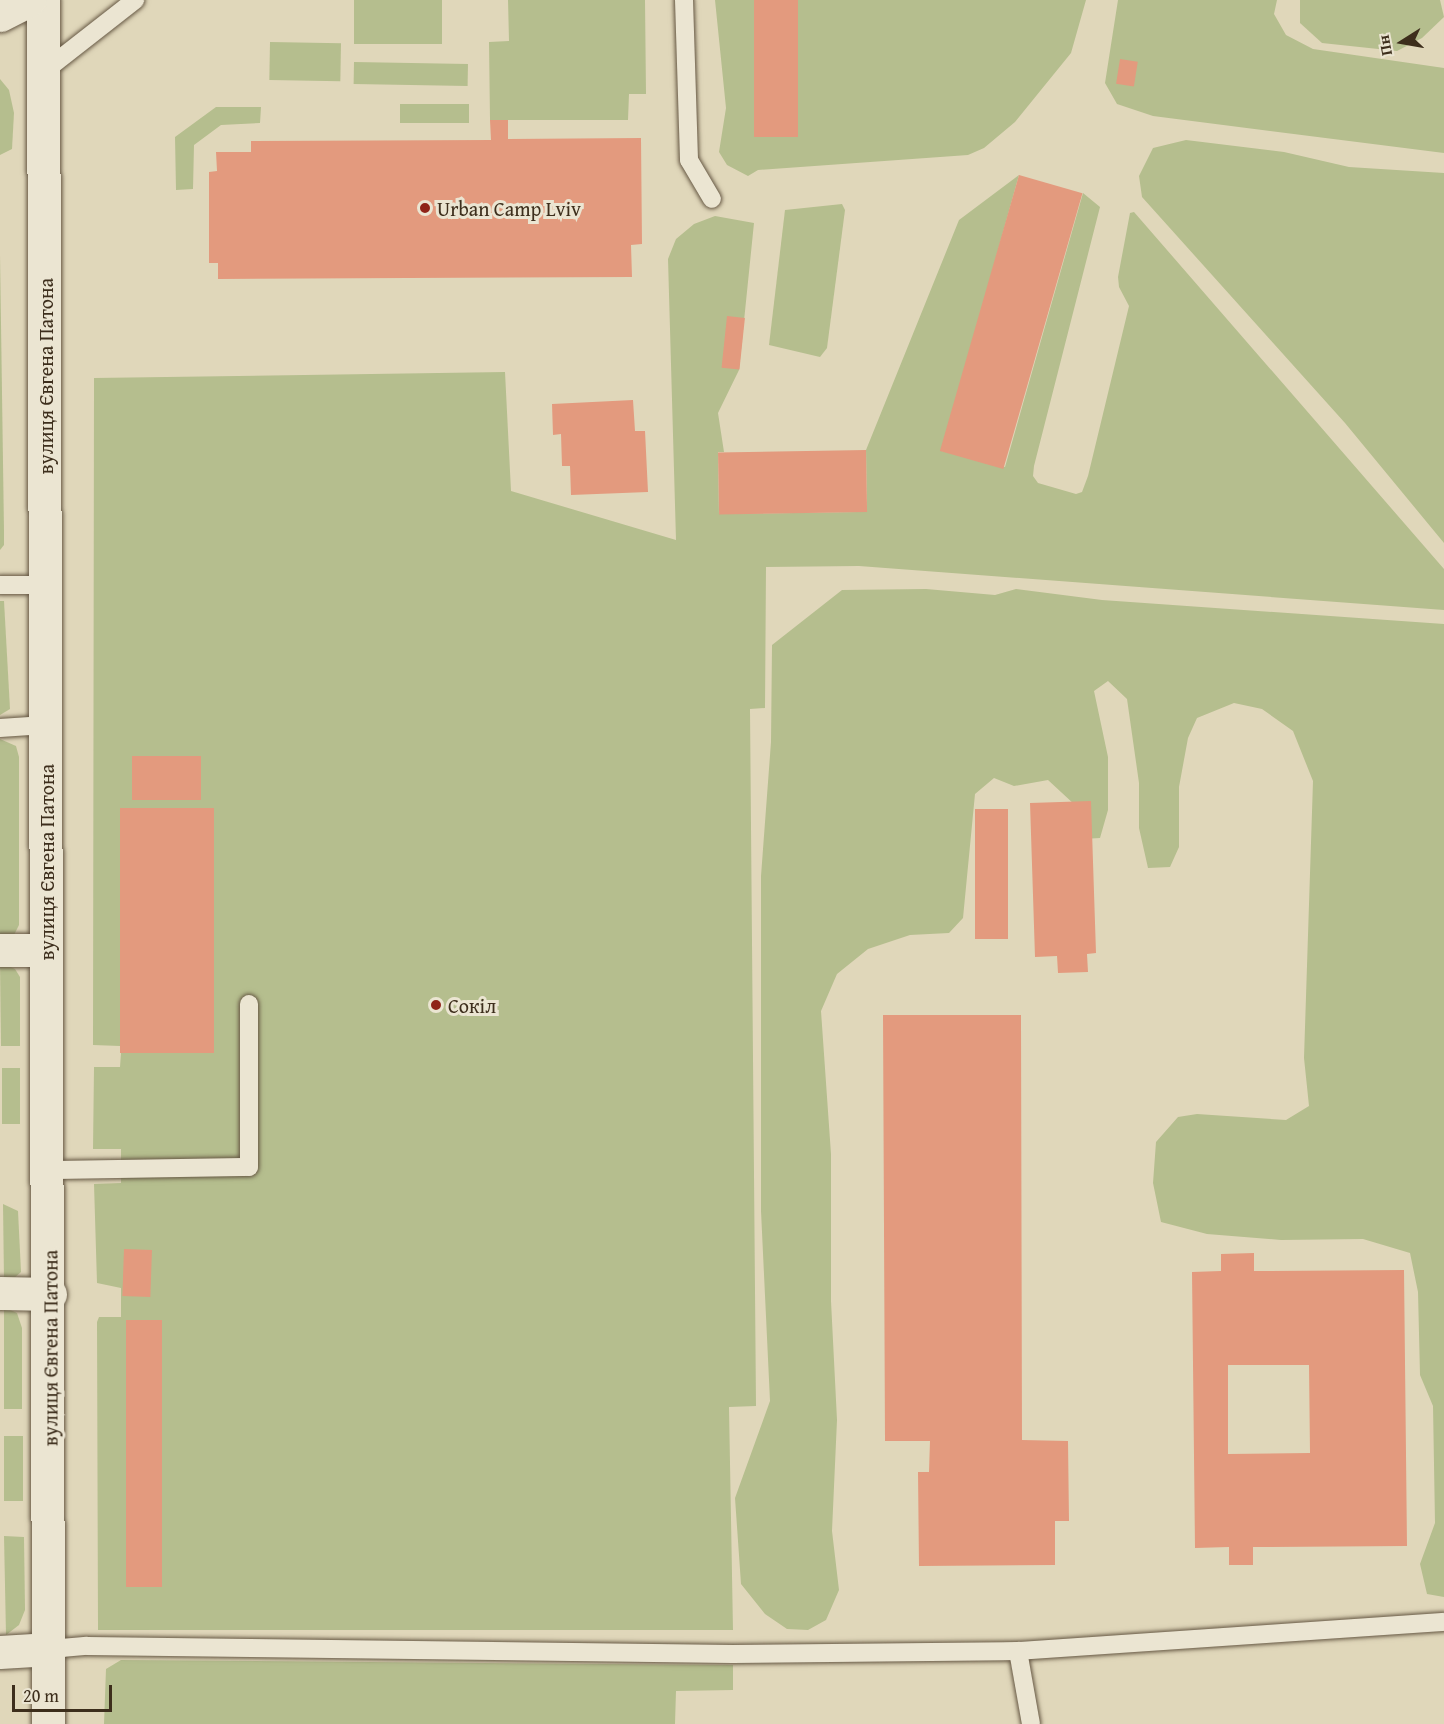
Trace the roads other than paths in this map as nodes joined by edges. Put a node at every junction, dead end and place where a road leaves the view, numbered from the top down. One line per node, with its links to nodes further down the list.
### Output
1 (29, 0): 5 (street)
2 (43, 0): 6 (street, вулиця Євгена Патона)
3 (135, 0): 6 (lane)
4 (684, 0): 7 (lane)
5 (0, 15)
6 (43, 72): 9 (street, вулиця Євгена Патона)
7 (712, 199)
8 (0, 585): 9 (lane)
9 (44, 585): 10 (street, вулиця Євгена Патона)
10 (45, 725): 11 (lane); 13 (street, вулиця Євгена Патона)
11 (0, 728)
12 (0, 950): 13 (street)
13 (46, 950): 15 (street, вулиця Євгена Патона)
14 (249, 1004): 15 (lane)
15 (49, 1170): 17 (street, вулиця Євгена Патона)
16 (0, 1293): 17 (street)
17 (50, 1294): 19 (street, вулиця Євгена Патона)
18 (1444, 1622): 20 (lane)
19 (50, 1649): 20 (lane); 21 (street); 22 (street, вулиця Євгена Патона)
20 (1018, 1651): 23 (lane)
21 (0, 1652)
22 (48, 1724)
23 (1031, 1724)

